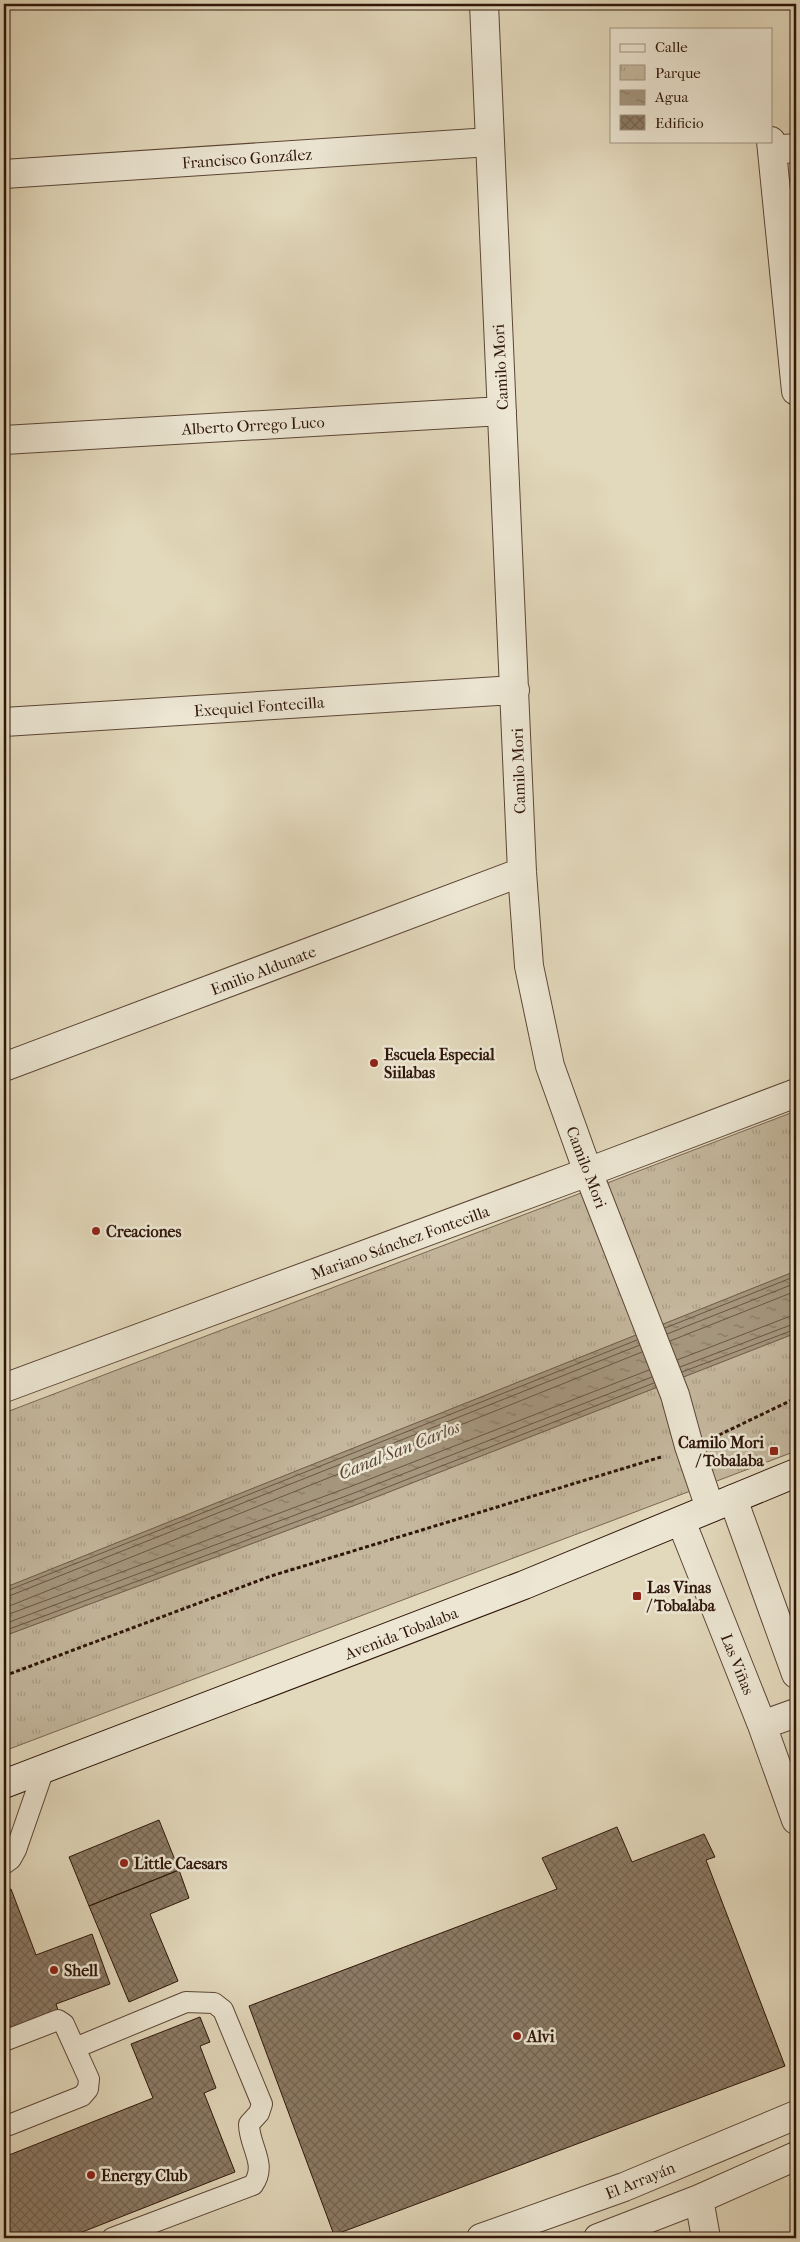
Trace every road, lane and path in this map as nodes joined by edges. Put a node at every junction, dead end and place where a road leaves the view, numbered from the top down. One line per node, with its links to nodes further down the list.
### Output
1 (484, 4): 2 (street, Camilo Mori)
2 (490, 142): 4 (street, Francisco González); 6 (street, Camilo Mori)
3 (780, 146): 5 (street)
4 (4, 174)
5 (796, 391)
6 (502, 411): 7 (street, Alberto Orrego Luco); 8 (street, Camilo Mori)
7 (4, 440)
8 (515, 690): 9 (street, Exequiel Fontecilla); 10 (street, Camilo Mori)
9 (4, 722)
10 (522, 872): 11 (street, Emilio Aldunate); 13 (street, Camilo Mori)
11 (4, 1067)
12 (796, 1093): 13 (street, Mariano Sánchez Fontecilla)
13 (588, 1172): 14 (street, Mariano Sánchez Fontecilla); 19 (street, Camilo Mori)
14 (4, 1388)
15 (796, 1398): 16 (path)
16 (714, 1437)
17 (662, 1457): 22 (path)
18 (796, 1473): 19 (street, Avenida Tobalaba)
19 (722, 1504): 20 (street, Avenida Tobalaba); 21 (street)
20 (681, 1521): 24 (street, Las Viñas); 25 (street, Avenida Tobalaba)
21 (796, 1674)
22 (4, 1676)
23 (796, 1713): 24 (street)
24 (762, 1725): 27 (street, Las Viñas)
25 (44, 1769): 26 (street, Avenida Tobalaba); 28 (lane)
26 (4, 1784)
27 (796, 1820)
28 (4, 1864)
29 (4, 2041): 30 (lane)
30 (75, 2048): 32 (lane); 35 (lane)
31 (796, 2115): 36 (street, El Arrayán)
32 (4, 2127)
33 (796, 2156): 34 (street)
34 (699, 2199): 37 (street); 38 (street)
35 (112, 2238)
36 (481, 2238)
37 (598, 2238)
38 (706, 2238)

